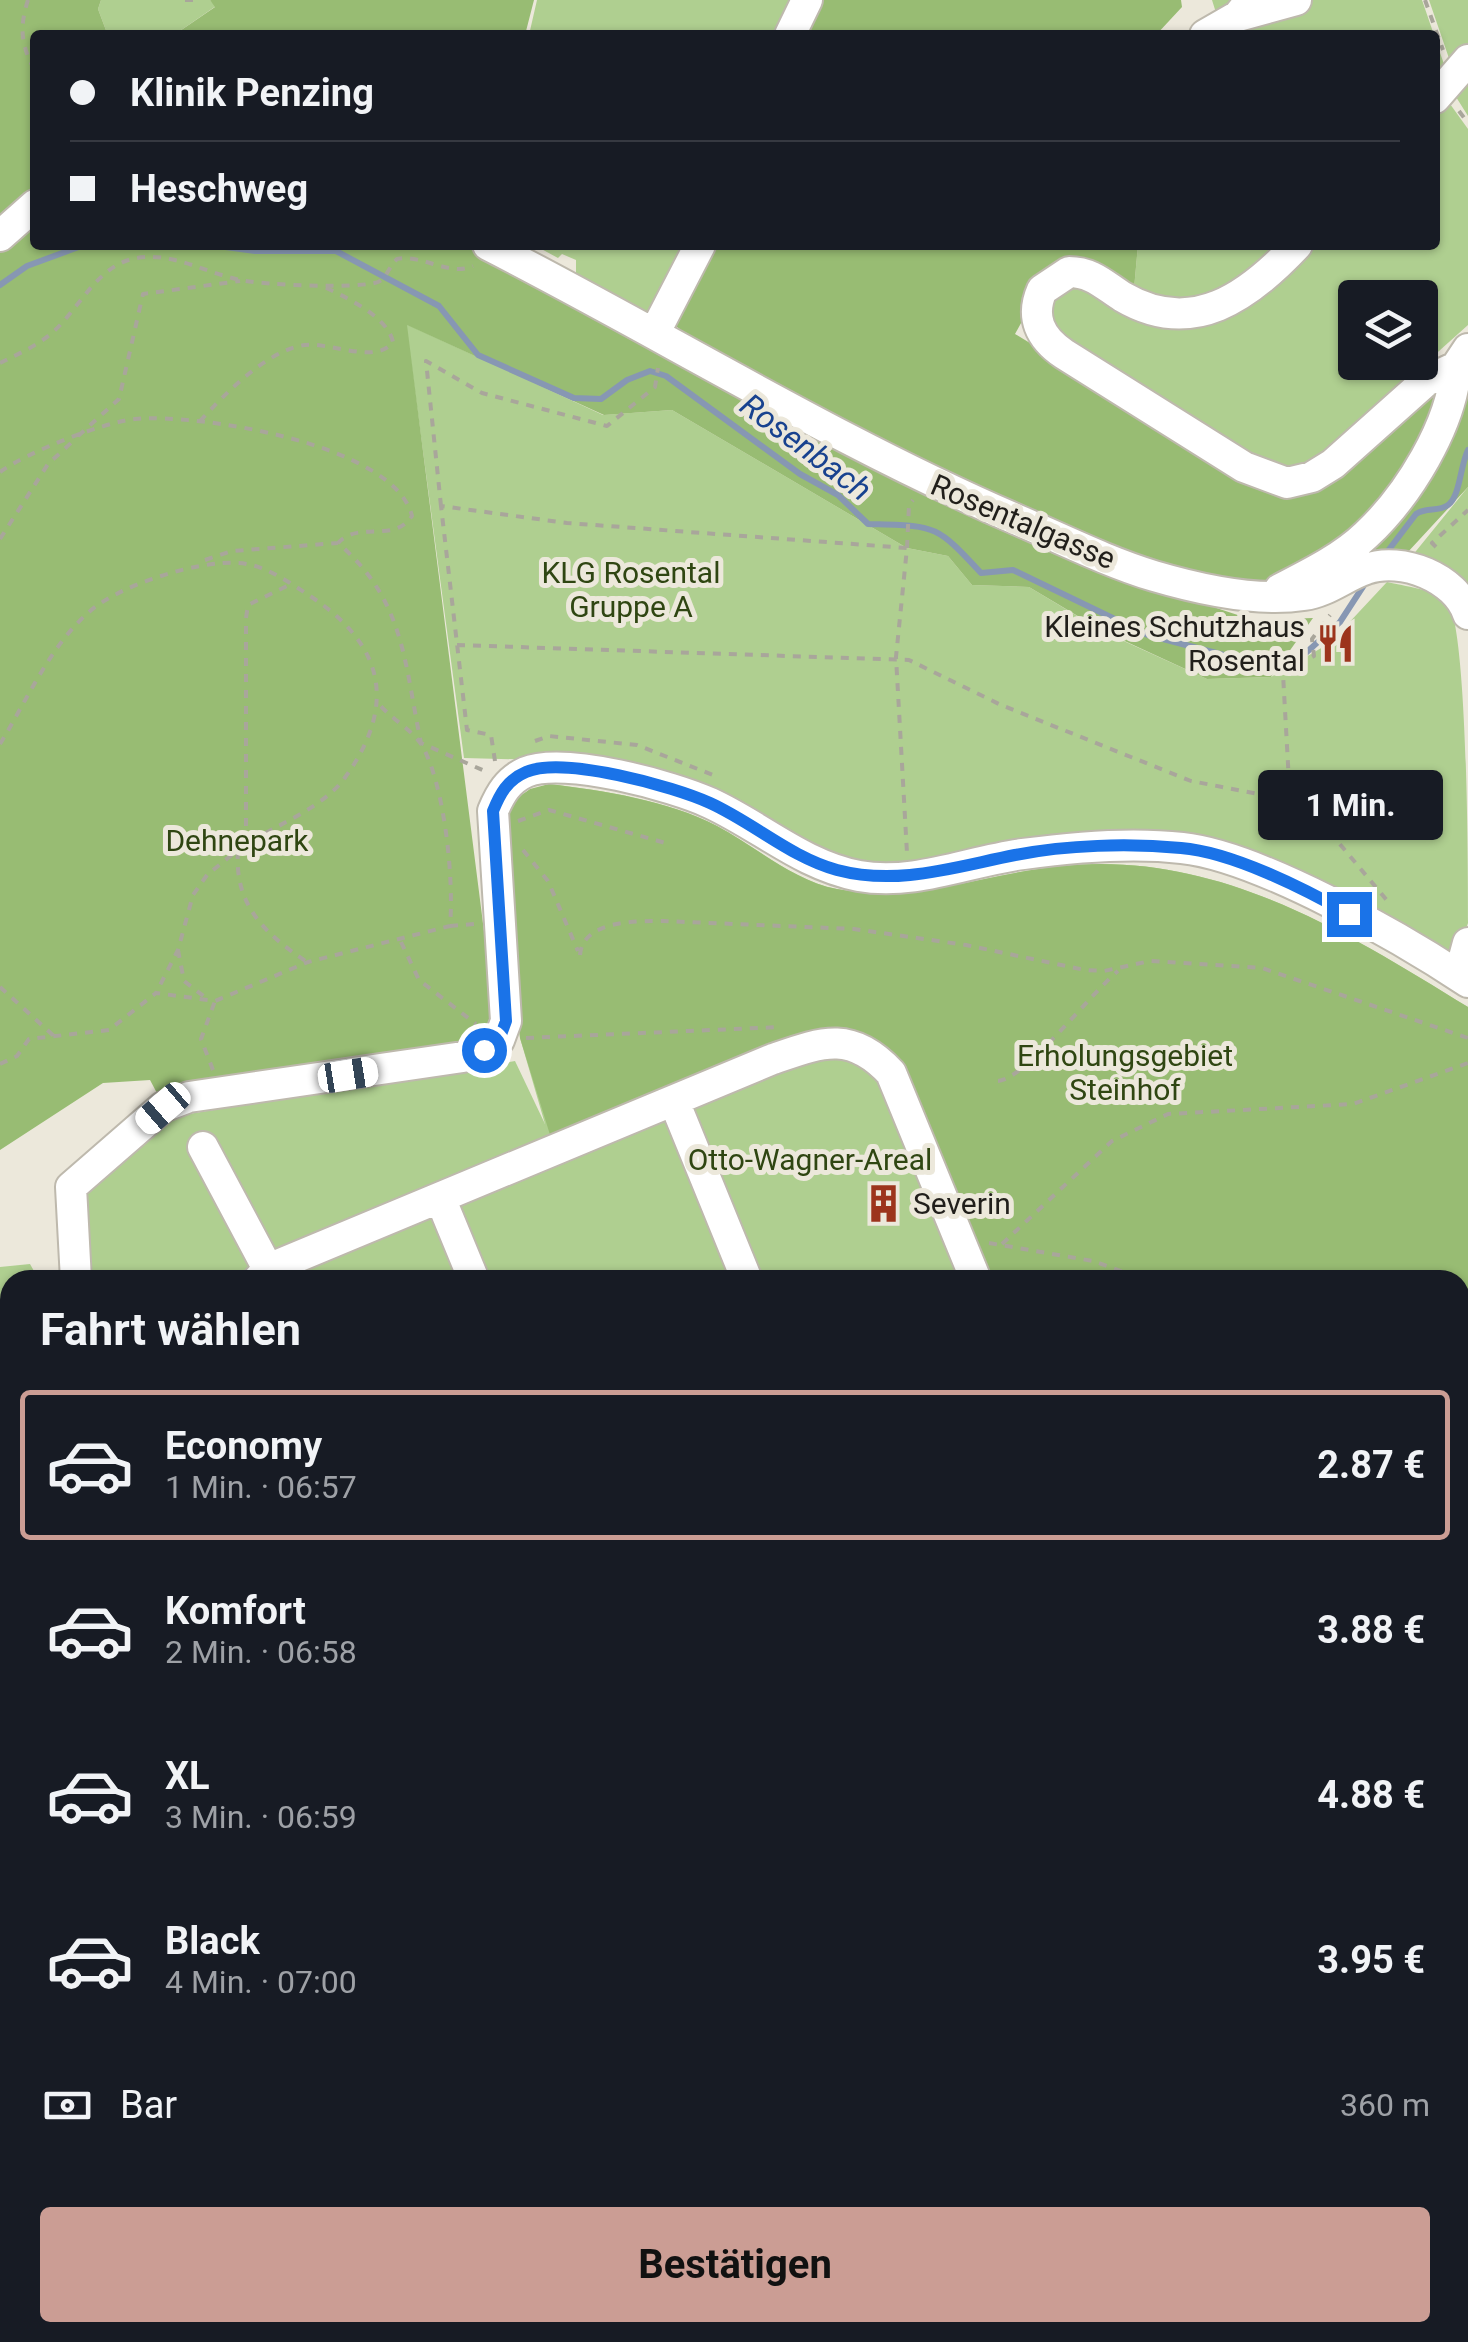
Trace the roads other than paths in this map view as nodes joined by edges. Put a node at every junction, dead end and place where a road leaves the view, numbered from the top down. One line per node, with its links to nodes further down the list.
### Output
1 (807, 0): 4 (street)
2 (1296, 0): 3 (street)
3 (1245, 8): 5 (street)
4 (792, 30)
5 (1213, 30)
6 (30, 209): 7 (street)
7 (0, 236)
8 (497, 250): 11 (street, Rosentalgasse)
9 (697, 250): 11 (street)
10 (1291, 250): 12 (street)
11 (655, 332): 13 (street, Rosentalgasse)
12 (1462, 358): 13 (street)
13 (1269, 596): 14 (street, Rosentalgasse)
14 (1468, 614)
15 (1468, 942): 16 (street)
16 (1464, 979): 20 (street)
17 (674, 1101): 19 (street); 24 (street); 25 (street)
18 (202, 1147): 21 (street)
19 (441, 1200): 22 (street); 23 (street)
20 (75, 1270)
21 (261, 1270)
22 (275, 1270)
23 (470, 1270)
24 (742, 1270)
25 (972, 1270)

